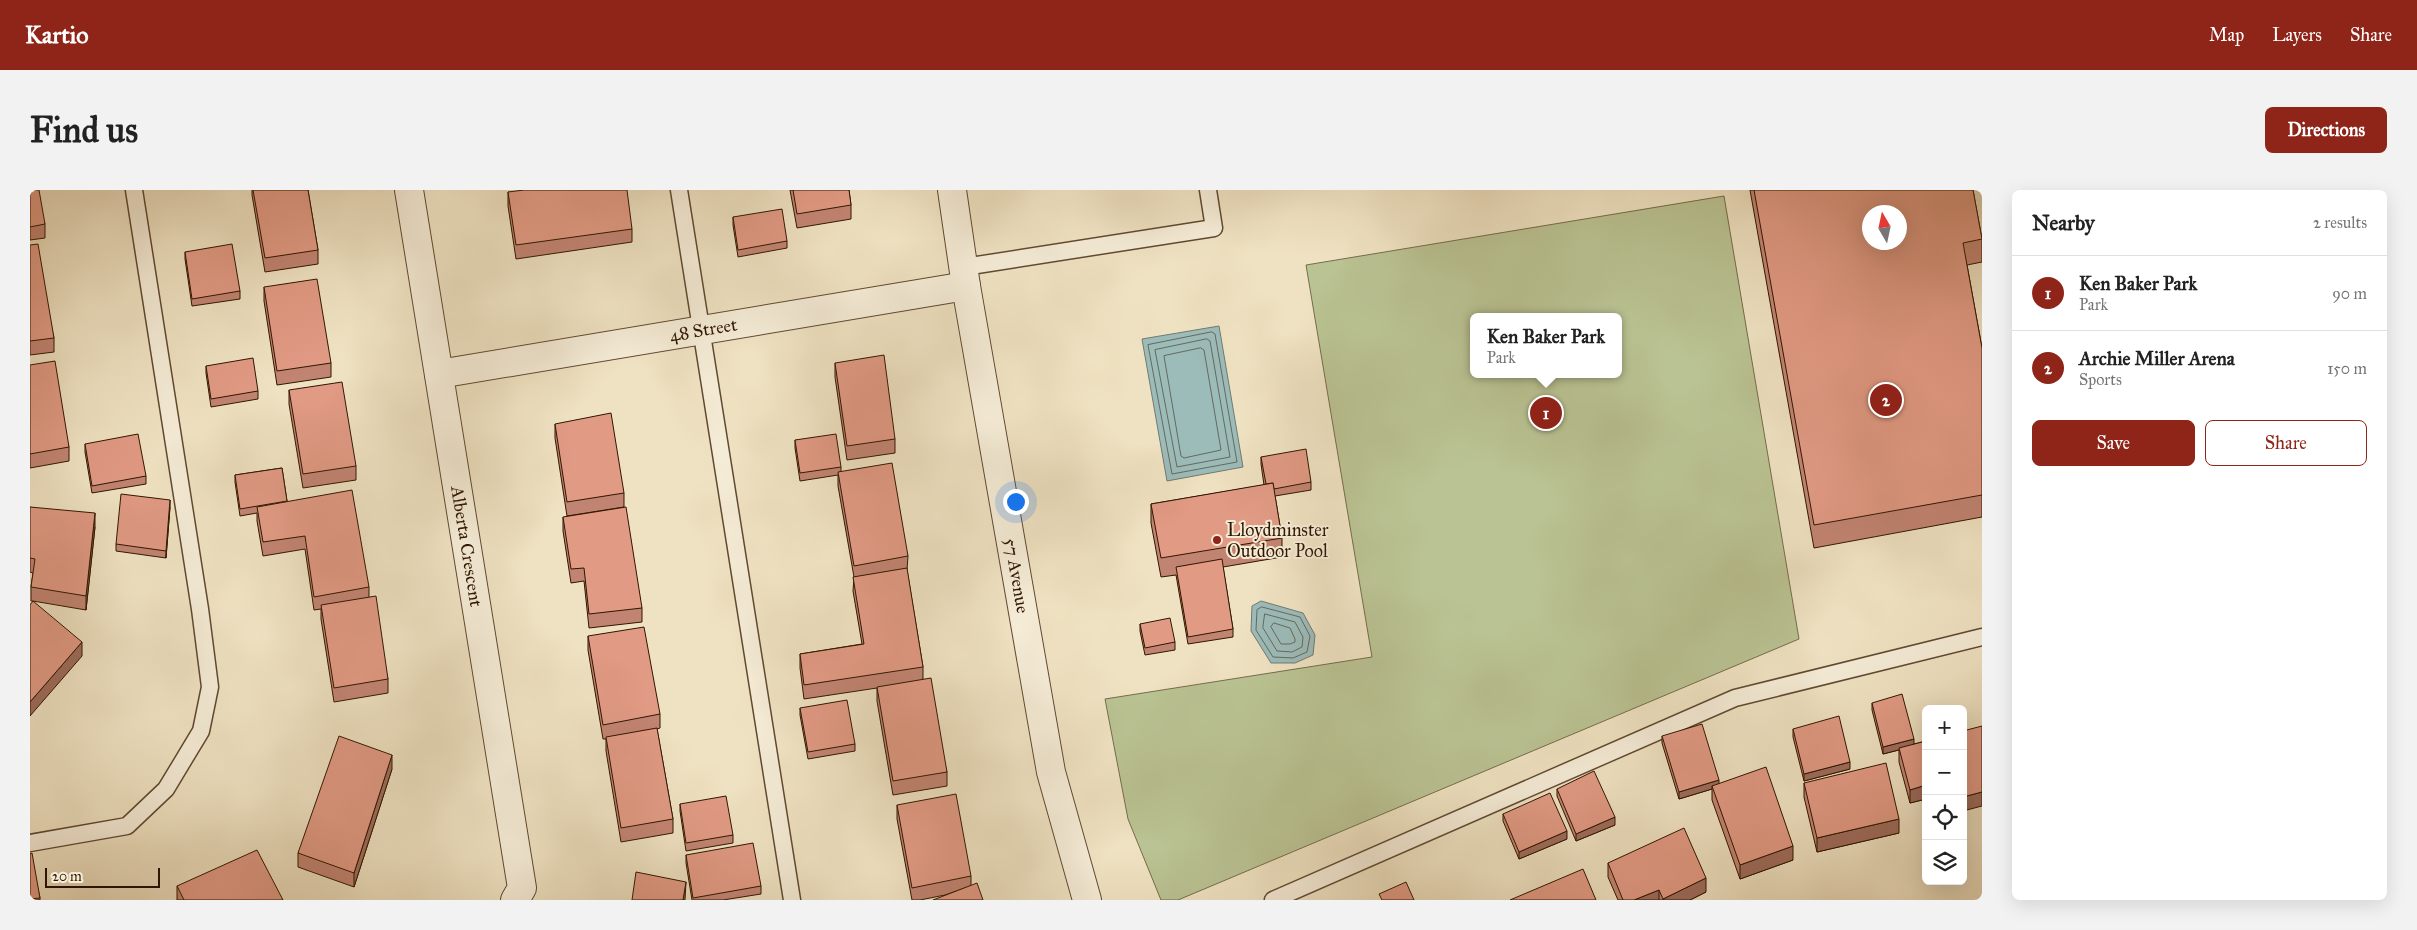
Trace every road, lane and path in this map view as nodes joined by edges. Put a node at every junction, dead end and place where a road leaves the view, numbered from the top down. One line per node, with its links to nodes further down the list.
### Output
1 (134, 190): 10 (lane)
2 (409, 190): 8 (street, Alberta Crescent)
3 (679, 190): 7 (lane)
4 (952, 190): 6 (street, 57 Avenue)
5 (1208, 190): 6 (lane)
6 (965, 277): 7 (street, 48 Street); 13 (street, 57 Avenue)
7 (700, 331): 8 (street, 48 Street); 12 (lane)
8 (439, 374): 11 (street, Alberta Crescent)
9 (1982, 637): 14 (lane)
10 (30, 843)
11 (515, 900)
12 (792, 900)
13 (1088, 900)
14 (1273, 900)

